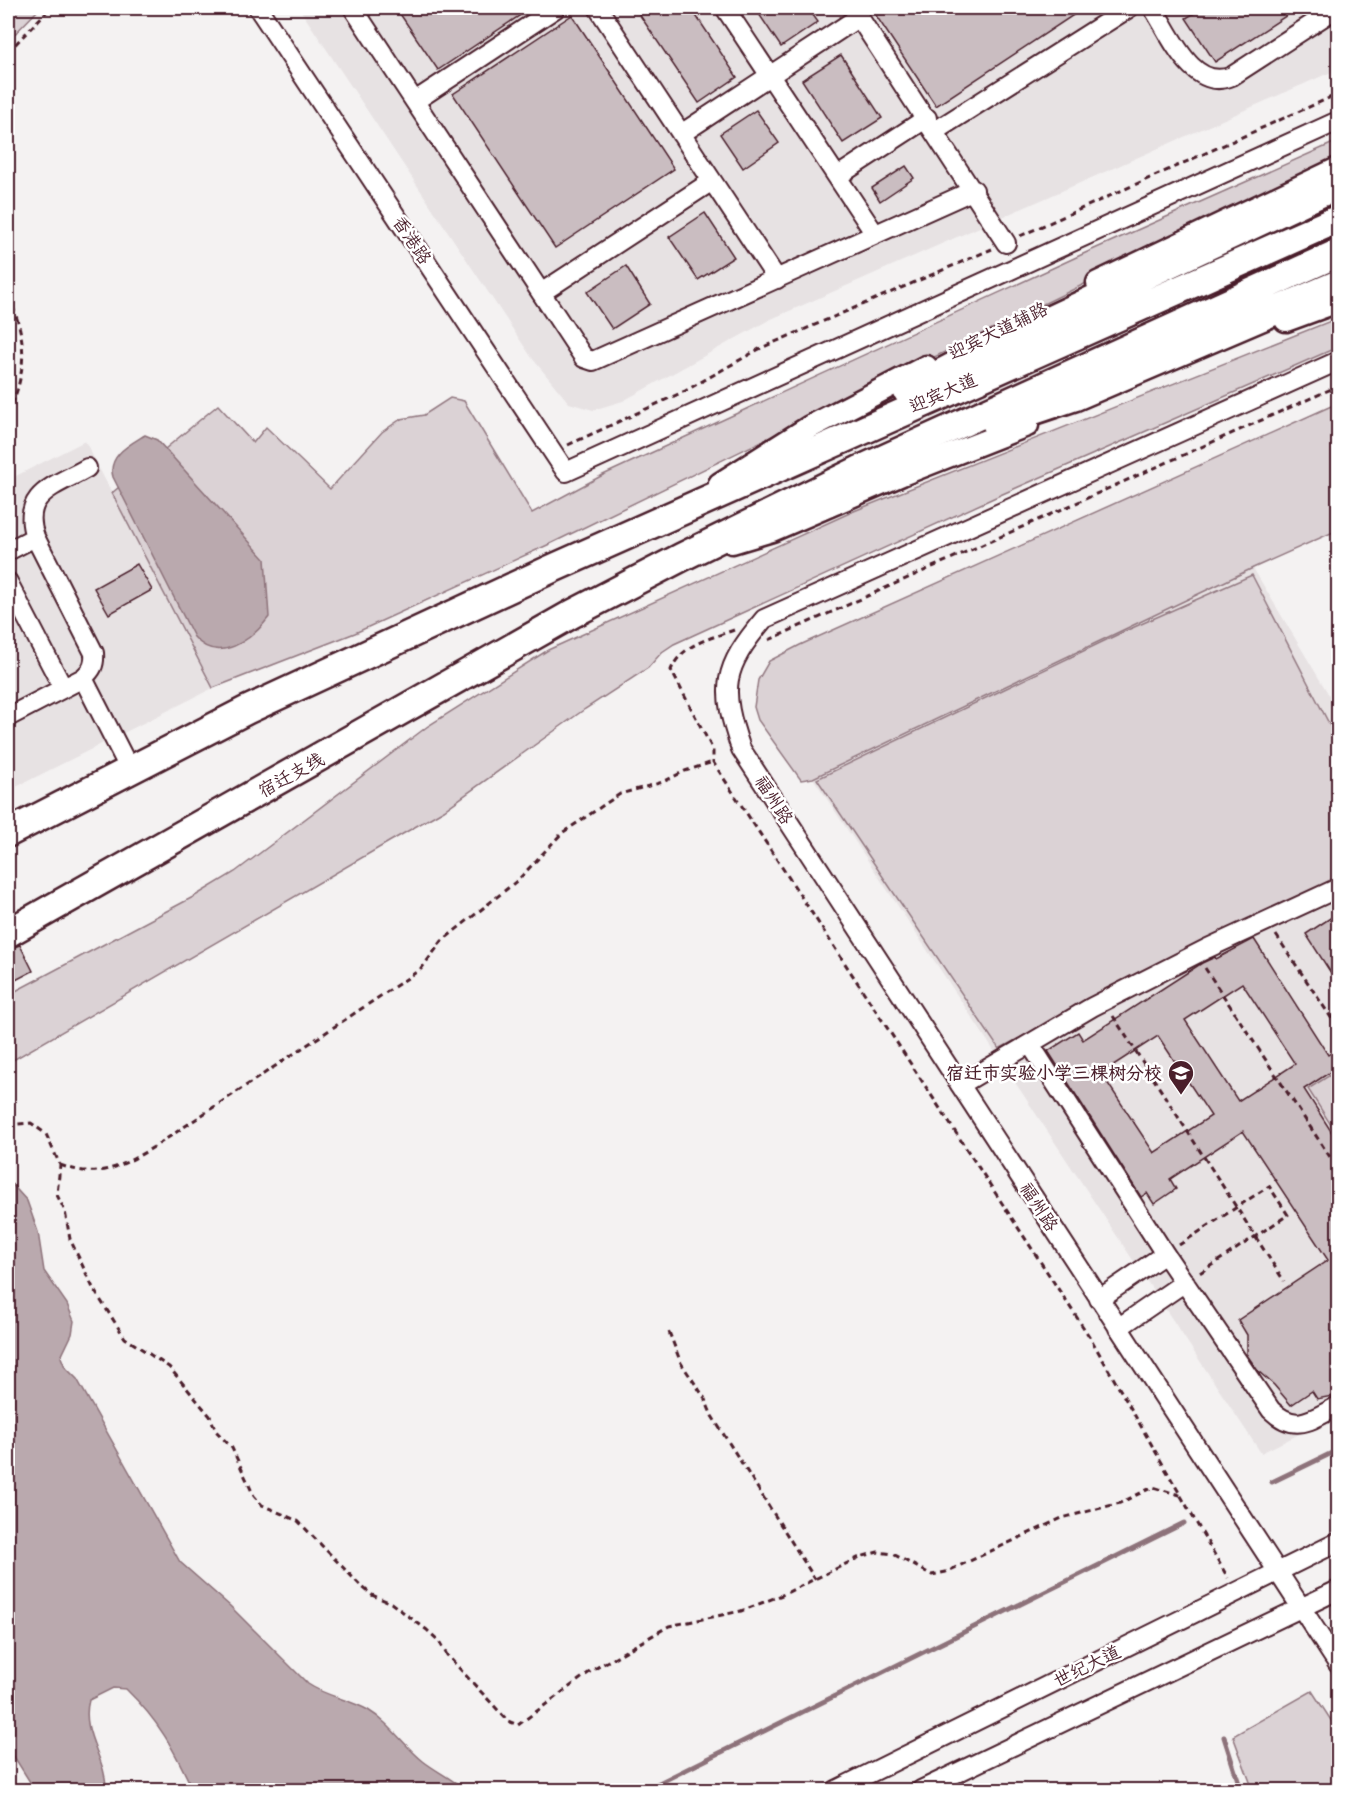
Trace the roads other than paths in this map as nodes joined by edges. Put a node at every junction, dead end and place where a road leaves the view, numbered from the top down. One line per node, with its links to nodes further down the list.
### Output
1 (258, 8): 12 (street, 香港路)
2 (353, 8): 11 (street)
3 (556, 8): 11 (street)
4 (598, 8): 14 (street)
5 (725, 8): 10 (street)
6 (1129, 8): 13 (street)
7 (1153, 8): 8 (street)
8 (1337, 8)
9 (856, 12): 10 (street); 13 (street)
10 (770, 75): 14 (street); 16 (street)
11 (415, 101): 26 (street)
12 (1338, 121)
13 (931, 124): 16 (street); 19 (street)
14 (681, 134): 17 (street)
15 (1338, 169): 31 (main road, 迎宾大道辅路)
16 (838, 176): 21 (street)
17 (712, 181): 24 (street); 26 (street)
18 (1338, 185): 31 (highway)
19 (974, 190): 21 (street); 22 (street)
20 (1338, 219): 31 (highway, 迎宾大道)
21 (875, 234): 24 (street)
22 (1006, 243)
23 (1338, 253): 30 (highway, 迎宾大道)
24 (777, 279): 26 (street)
25 (1338, 284): 30 (highway)
26 (541, 293)
27 (1338, 301): 34 (main road)
28 (1338, 361): 45 (street, 福州路)
29 (87, 468): 32 (street)
30 (859, 470): 34 (highway, 迎宾大道)
31 (669, 516): 40 (highway, 迎宾大道)
32 (35, 537): 33 (street); 37 (street)
33 (8, 551)
34 (682, 557): 36 (highway, 迎宾大道)
35 (8, 582): 38 (street)
36 (572, 614): 43 (highway, 宿迁支线)
37 (83, 678): 38 (street); 40 (street)
38 (63, 688): 39 (street)
39 (8, 717)
40 (130, 770): 41 (highway)
41 (8, 833)
42 (1338, 888): 44 (street)
43 (8, 933)
44 (1030, 1044): 45 (street); 46 (street)
45 (960, 1085): 48 (street, 福州路)
46 (1165, 1254): 47 (street); 48 (street)
47 (1185, 1282): 49 (street); 50 (street)
48 (1099, 1299): 49 (street, 福州路)
49 (1118, 1328): 52 (street, 福州路)
50 (1338, 1406)
51 (1338, 1542): 52 (street, 世纪大道)
52 (1276, 1572): 54 (street, 福州路); 56 (street, 世纪大道)
53 (1338, 1590): 54 (street)
54 (1301, 1609): 55 (street, 福州路); 57 (street)
55 (1338, 1664)
56 (836, 1791)
57 (921, 1791)

